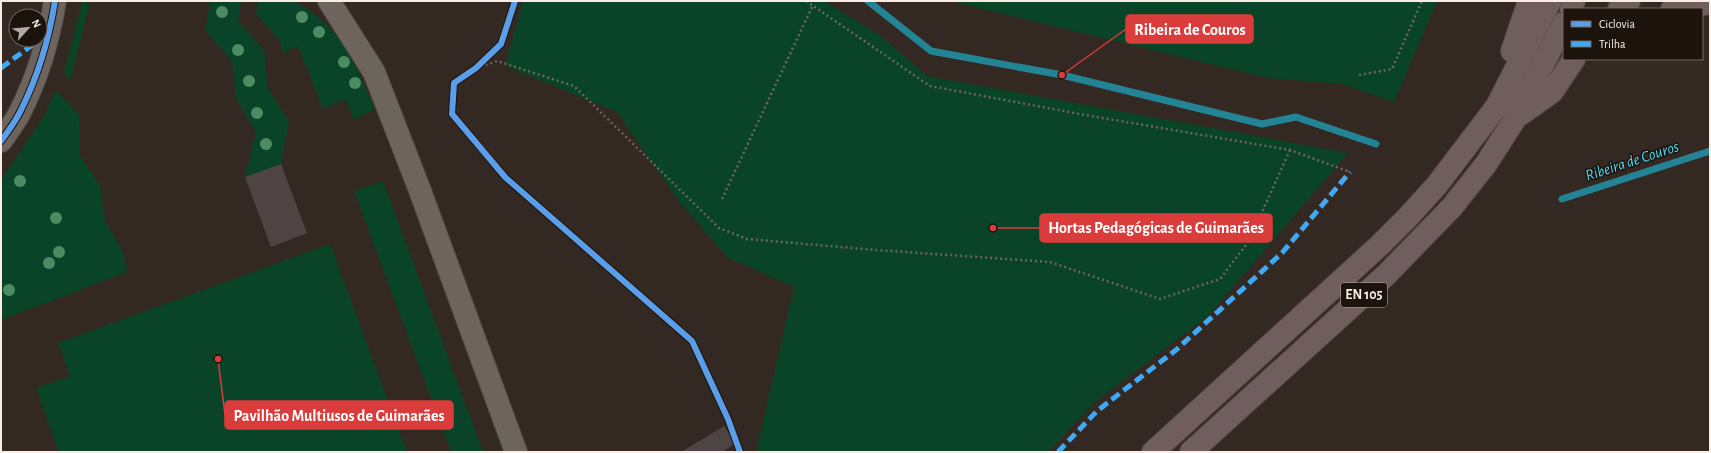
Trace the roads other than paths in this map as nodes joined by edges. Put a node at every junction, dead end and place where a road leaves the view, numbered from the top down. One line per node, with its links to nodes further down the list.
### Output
1 (55, 1): 15 (street)
2 (328, 1): 16 (street)
3 (1529, 1): 13 (highway)
4 (1550, 1): 13 (highway, EN 105)
5 (1629, 1): 7 (highway)
6 (1710, 3): 8 (highway)
7 (1620, 8)
8 (1678, 8)
9 (1563, 25): 14 (highway, EN 105)
10 (1573, 60): 12 (highway)
11 (1582, 60): 12 (highway)
12 (1552, 92): 14 (highway)
13 (1496, 106): 17 (highway, EN 105)
14 (1515, 119): 18 (highway, EN 105)
15 (1, 141)
16 (516, 452)
17 (1153, 452)
18 (1191, 452)

